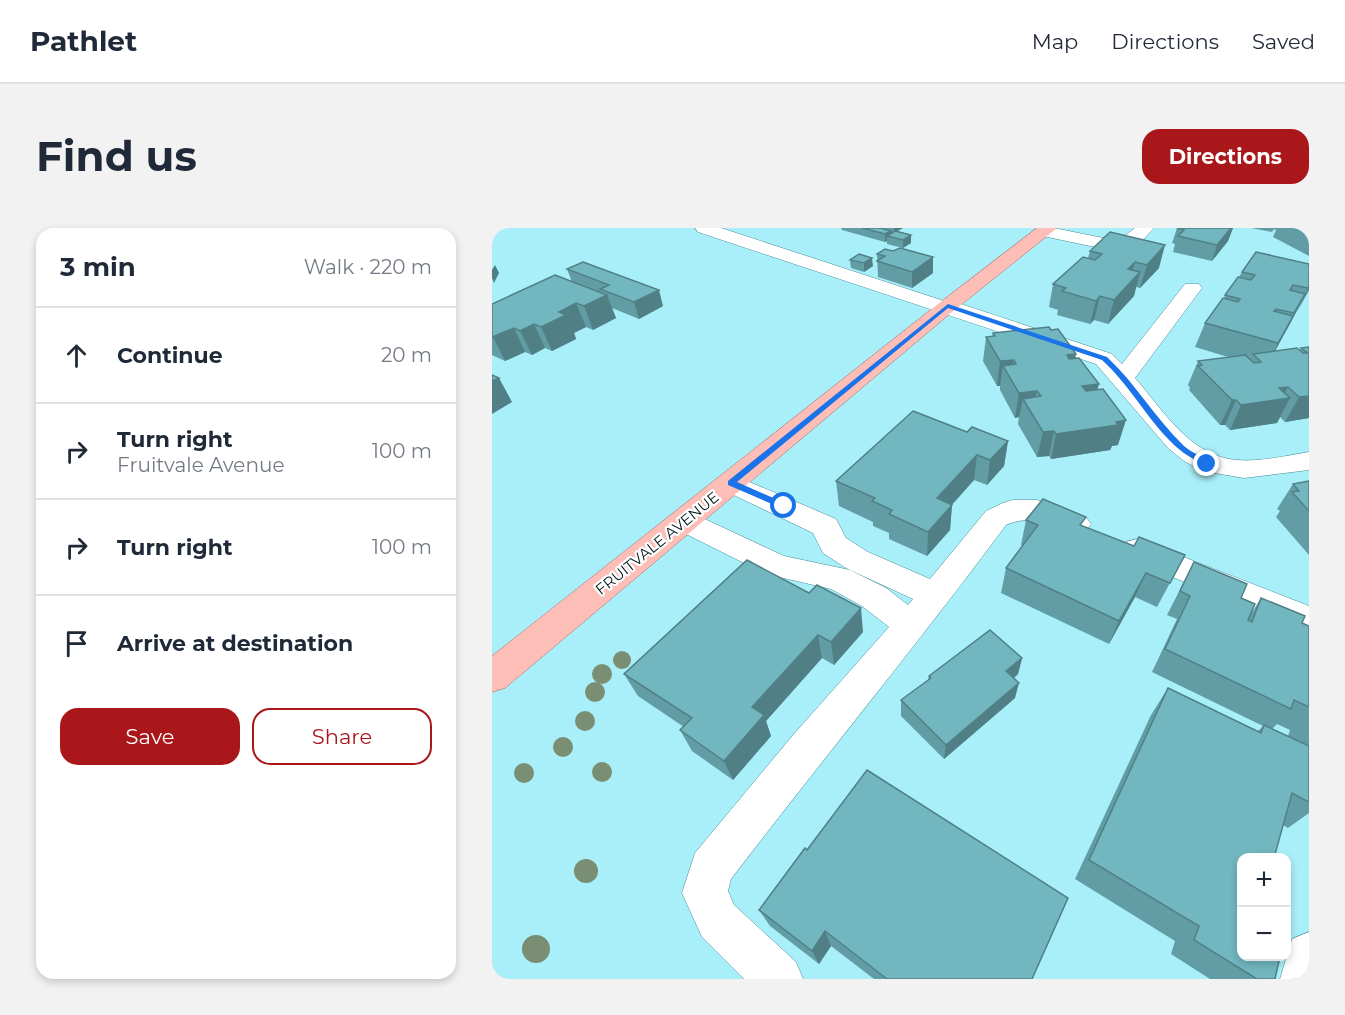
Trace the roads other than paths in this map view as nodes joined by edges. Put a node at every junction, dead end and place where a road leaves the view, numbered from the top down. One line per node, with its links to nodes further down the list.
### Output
1 (704, 228): 5 (street)
2 (1145, 228): 3 (street)
3 (1046, 230): 5 (main road, FRUITVALE AVENUE)
4 (1192, 288): 6 (street)
5 (946, 307): 6 (street); 8 (main road, FRUITVALE AVENUE)
6 (1124, 376): 7 (street)
7 (1309, 461)
8 (731, 483): 9 (main road, FRUITVALE AVENUE); 10 (street)
9 (684, 521): 11 (street); 14 (main road, FRUITVALE AVENUE)
10 (834, 545): 11 (street); 12 (street)
11 (806, 571): 12 (street)
12 (924, 611): 13 (street); 16 (street)
13 (1309, 620)
14 (492, 678)
15 (1309, 956): 17 (street)
16 (779, 979)
17 (1304, 979)

